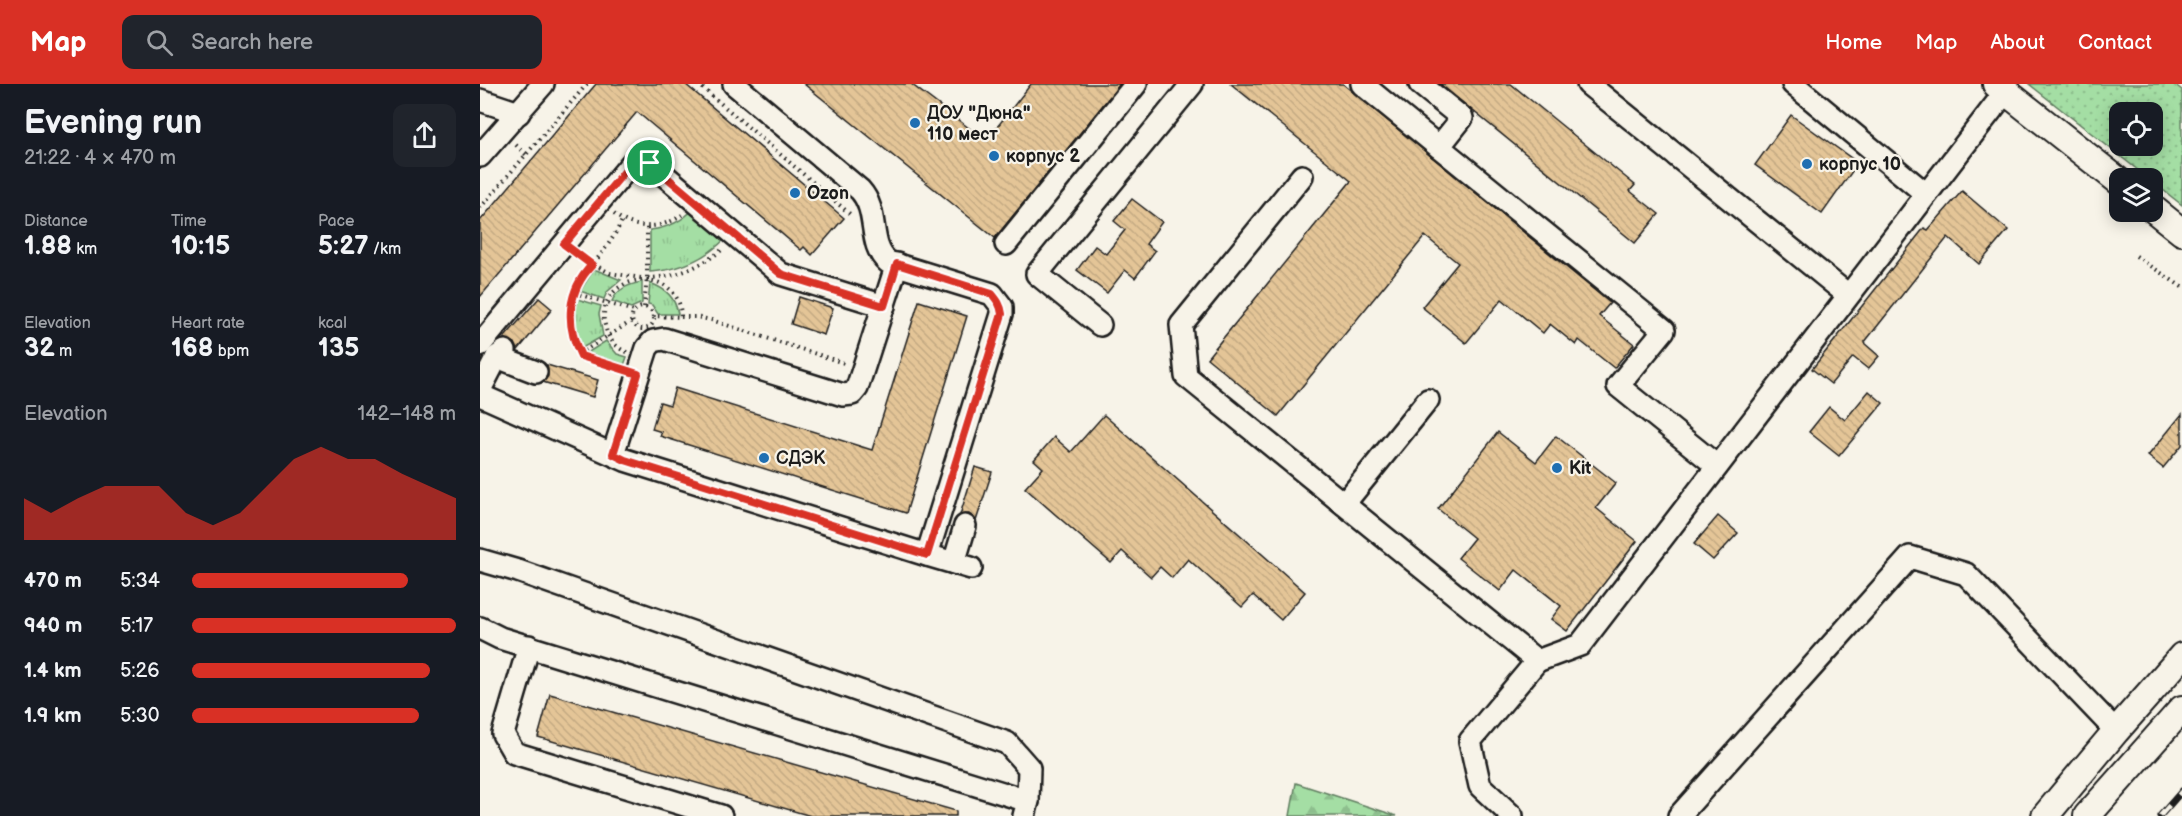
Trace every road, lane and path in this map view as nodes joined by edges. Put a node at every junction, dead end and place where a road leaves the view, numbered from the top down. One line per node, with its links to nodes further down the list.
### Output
1 (543, 84): 13 (street)
2 (587, 84): 21 (path)
3 (698, 84): 24 (path)
4 (734, 84): 31 (street)
5 (1136, 84): 29 (street)
6 (1192, 84): 44 (street)
7 (1362, 84): 14 (street)
8 (1420, 84): 14 (street)
9 (1588, 84): 36 (street)
10 (1793, 84): 18 (street)
11 (2001, 88): 16 (main road); 18 (street)
12 (480, 100): 13 (street)
13 (519, 112): 15 (street)
14 (1439, 147): 55 (street)
15 (480, 156)
16 (2109, 173)
17 (1302, 176): 56 (street)
18 (1926, 194): 36 (street)
19 (601, 200): 20 (street); 23 (path); 28 (street)
20 (695, 201): 25 (path); 27 (street)
21 (480, 208)
22 (2163, 217): 26 (main road)
23 (622, 220): 25 (path); 32 (path)
24 (856, 220)
25 (647, 226): 33 (path)
26 (2182, 232)
27 (736, 236): 33 (path); 38 (street)
28 (564, 244): 32 (path); 46 (street)
29 (1006, 244)
30 (2136, 256): 34 (path)
31 (897, 264): 38 (street); 58 (street)
32 (592, 265): 33 (path); 35 (path)
33 (646, 278): 37 (path); 39 (path); 42 (path)
34 (2182, 287)
35 (574, 293): 37 (path); 47 (path)
36 (1848, 296): 55 (street)
37 (607, 303): 40 (path); 45 (path)
38 (884, 306): 49 (street)
39 (644, 307): 40 (path); 41 (path)
40 (634, 311): 43 (path)
41 (653, 316): 42 (path); 43 (path)
42 (681, 317): 49 (path)
43 (633, 321): 45 (path)
44 (1100, 325)
45 (608, 336): 47 (path); 48 (path)
46 (494, 351): 50 (street); 51 (street)
47 (579, 354): 48 (path)
48 (641, 366): 49 (street); 54 (street)
49 (863, 369)
50 (536, 372)
51 (480, 390)
52 (480, 395): 54 (street)
53 (1428, 400): 56 (street)
54 (613, 454): 58 (street)
55 (1717, 466): 63 (street)
56 (1344, 504): 63 (street)
57 (966, 526): 58 (street)
58 (927, 555)
59 (480, 560): 66 (street)
60 (480, 628): 61 (street)
61 (529, 646): 66 (street); 67 (street)
62 (2182, 656): 65 (main road)
63 (1537, 661): 68 (street)
64 (2182, 709): 71 (main road)
65 (2115, 731): 69 (street); 70 (main road)
66 (1026, 809)
67 (721, 816)
68 (1512, 816)
69 (1679, 816)
70 (2046, 816)
71 (2087, 816)

